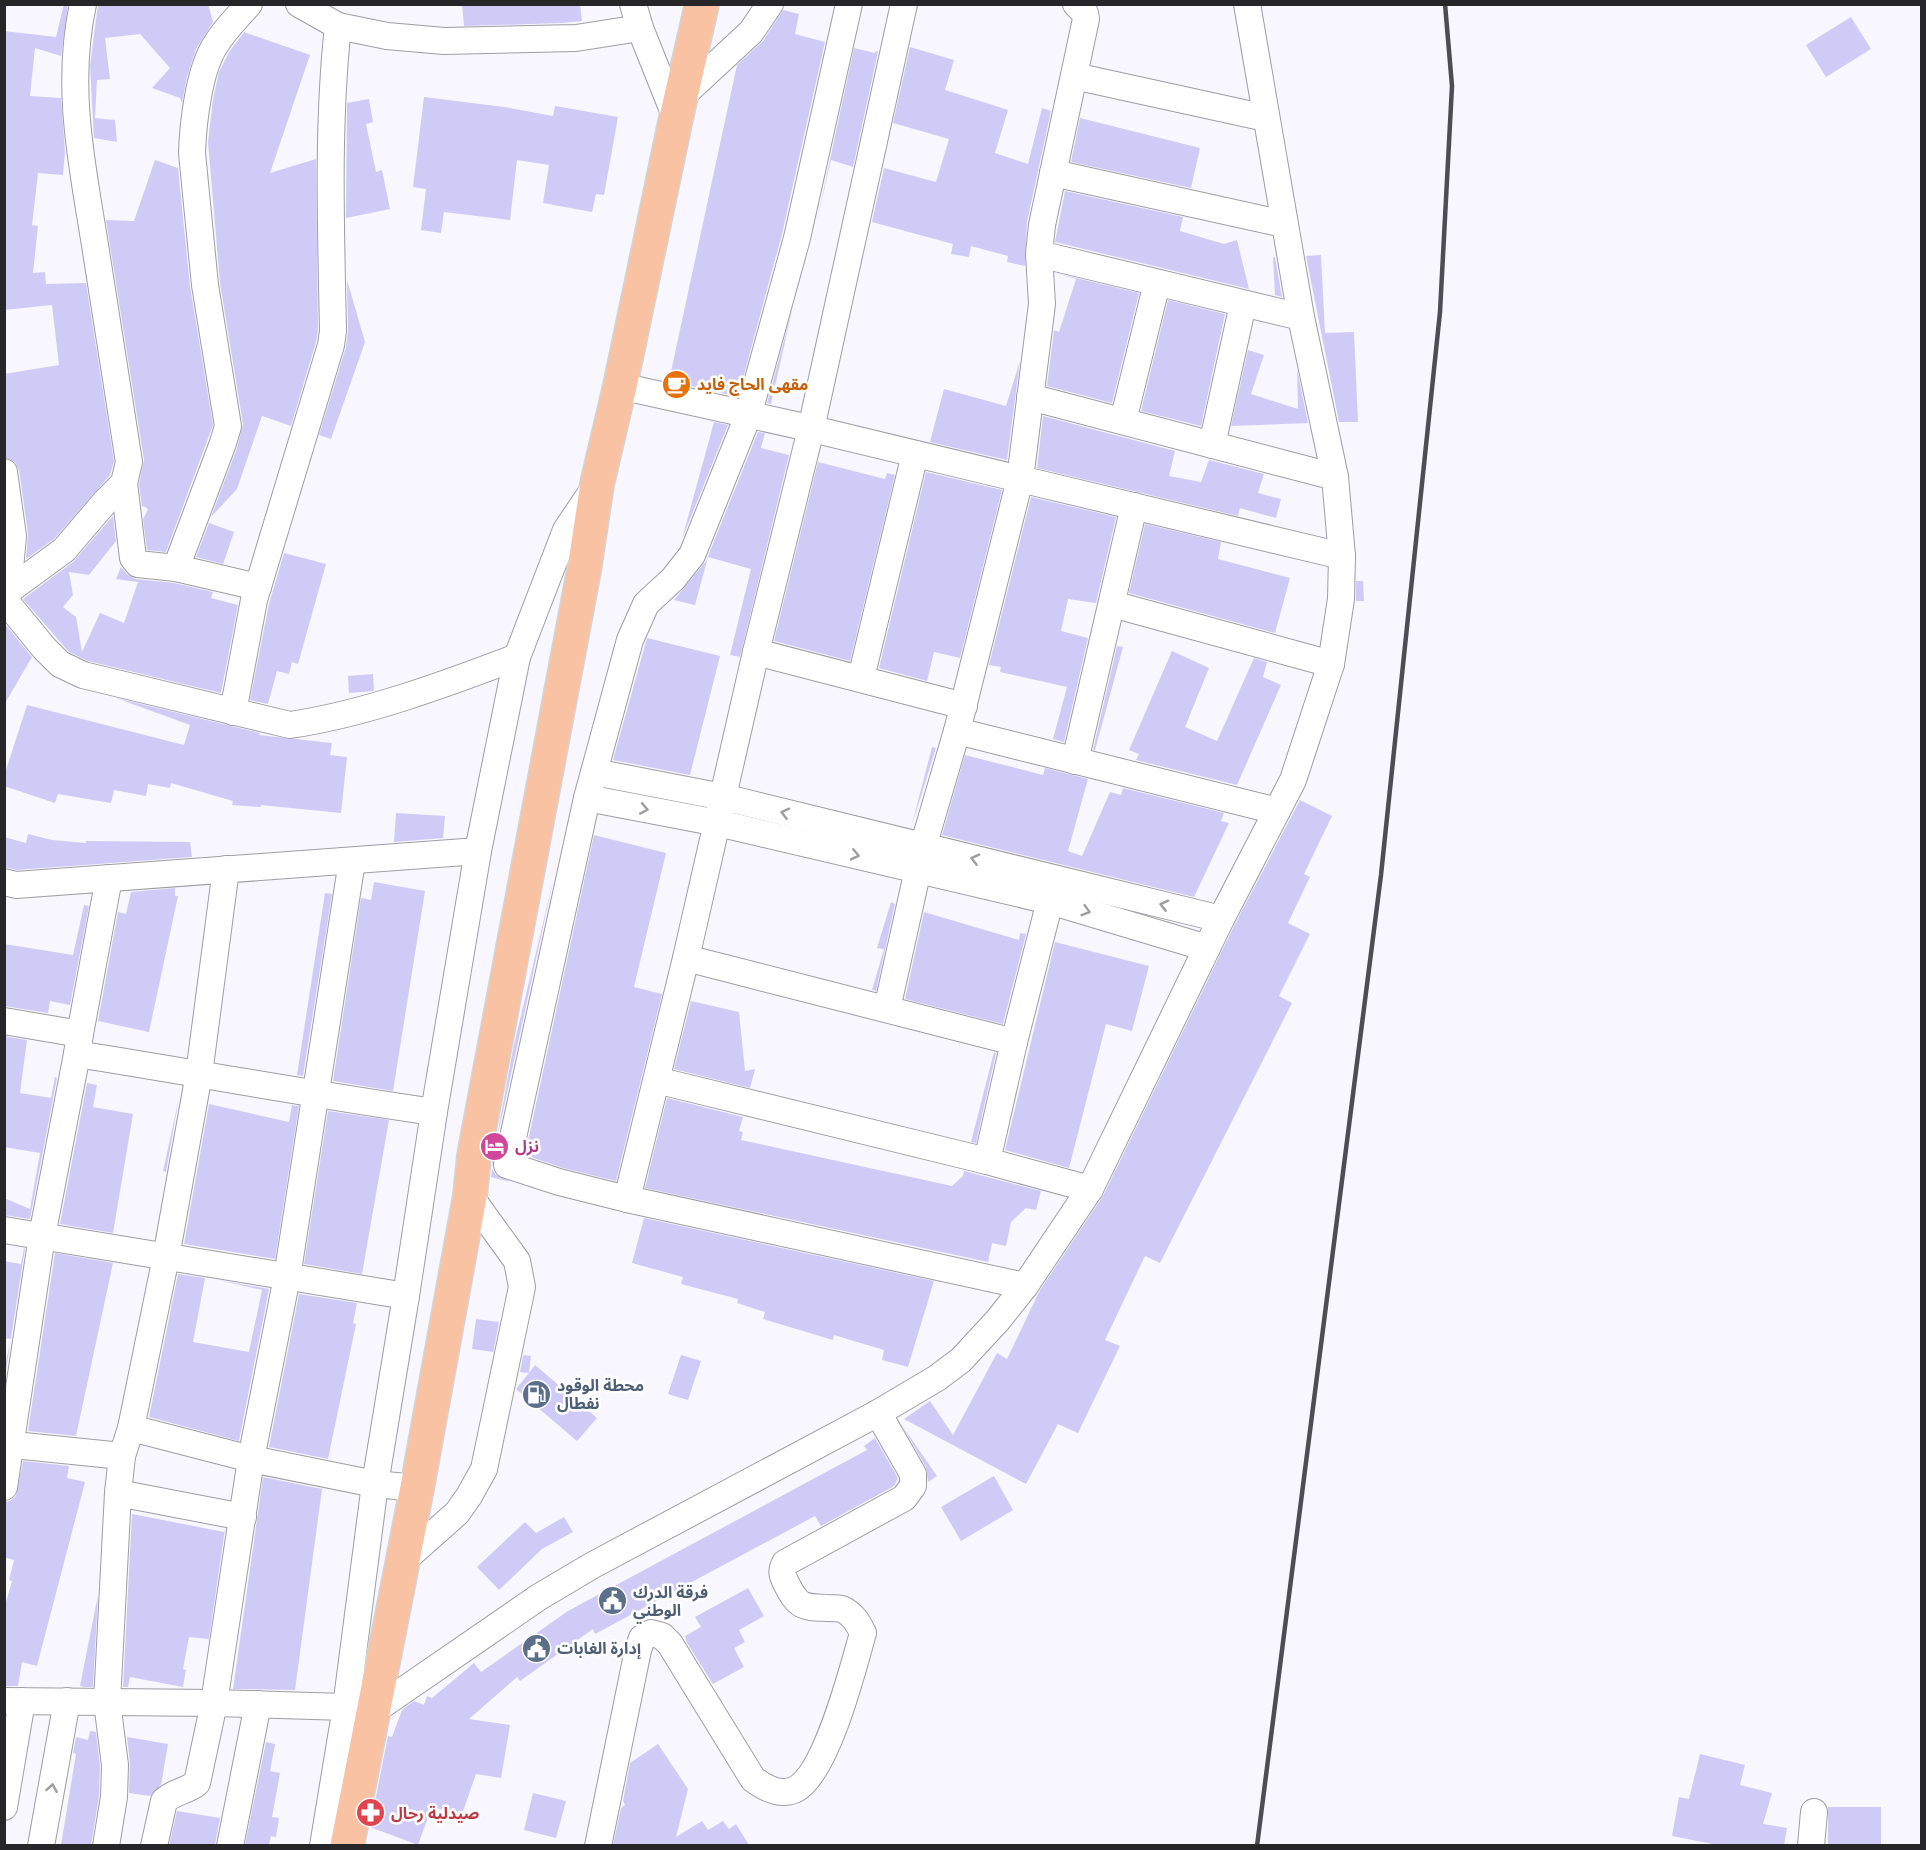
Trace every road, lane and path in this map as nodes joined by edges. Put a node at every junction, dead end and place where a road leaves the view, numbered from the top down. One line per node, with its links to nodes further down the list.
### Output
1 (83, 4): 31 (street)
2 (249, 4): 35 (street)
3 (299, 4): 11 (street)
4 (702, 4): 13 (main road)
5 (770, 4): 13 (street)
6 (849, 4): 23 (street)
7 (904, 4): 25 (street)
8 (1076, 4): 12 (street)
9 (1247, 4): 14 (street)
10 (636, 16): 11 (street); 13 (street)
11 (338, 26): 36 (street)
12 (1074, 76): 14 (street); 15 (street)
13 (678, 107): 21 (main road)
14 (1266, 118): 16 (street)
15 (1053, 173): 16 (street); 17 (street)
16 (1284, 224): 20 (street)
17 (1039, 254): 18 (street); 22 (street)
18 (1157, 283): 19 (street); 24 (street)
19 (1243, 304): 20 (street); 26 (street)
20 (1301, 317): 29 (street)
21 (620, 386): 23 (street); 32 (main road)
22 (1030, 397): 24 (street); 30 (street)
23 (748, 416): 25 (street); 47 (street)
24 (1123, 422): 26 (street)
25 (811, 429): 27 (street); 39 (street)
26 (1212, 445): 29 (street)
27 (915, 454): 30 (street); 42 (street)
28 (4, 472): 37 (street)
29 (1335, 477): 34 (street)
30 (1020, 479): 33 (street); 43 (street)
31 (124, 483): 35 (street); 37 (street)
32 (597, 484): 40 (street); 70 (main road)
33 (1134, 506): 34 (street); 38 (street)
34 (1342, 556): 41 (street)
35 (176, 568): 36 (street)
36 (258, 587): 44 (street)
37 (6, 597): 44 (street)
38 (1112, 604): 41 (street); 46 (street)
39 (756, 652): 42 (street); 48 (street)
40 (517, 657): 44 (street); 52 (street)
41 (1331, 664): 50 (street)
42 (861, 678): 43 (street)
43 (964, 706): 45 (street)
44 (233, 712)
45 (957, 731): 46 (street); 53 (street)
46 (1075, 761): 50 (street)
47 (594, 772): 48 (street); 49 (street)
48 (723, 797): 51 (street); 53 (street, one-way to 48)
49 (587, 798): 51 (street, one-way to 51); 72 (street)
50 (1277, 811): 59 (street)
51 (718, 823): 53 (street, one-way to 53); 61 (street)
52 (478, 851): 54 (street); 69 (street)
53 (920, 858): 58 (street); 59 (street, one-way to 53); 62 (street)
54 (352, 861): 55 (street); 68 (street)
55 (226, 869): 56 (street); 66 (street)
56 (109, 878): 57 (street); 65 (street)
57 (4, 882)
58 (1050, 901): 60 (street, one-way to 60); 64 (street)
59 (1221, 919): 60 (street)
60 (1207, 948): 73 (street)
61 (686, 958): 62 (street); 67 (street)
62 (887, 1009): 64 (street)
63 (4, 1021): 65 (street)
64 (1014, 1042): 71 (street)
65 (78, 1044): 66 (street); 77 (street)
66 (199, 1074): 68 (street); 78 (street)
67 (656, 1080): 71 (street); 75 (street)
68 (314, 1095): 69 (street); 79 (street)
69 (434, 1112): 81 (street)
70 (474, 1156): 72 (street); 74 (main road)
71 (987, 1161): 73 (street)
72 (507, 1165): 75 (street)
73 (1090, 1189): 80 (street)
74 (470, 1197): 89 (main road); 92 (street)
75 (627, 1199): 80 (street)
76 (4, 1230): 77 (street)
77 (42, 1236): 78 (street); 84 (street)
78 (166, 1257): 79 (street); 83 (street)
79 (286, 1277): 81 (street); 86 (street)
80 (1025, 1286): 82 (street)
81 (406, 1296): 87 (street)
82 (878, 1413): 98 (street); 107 (street)
83 (131, 1428): 85 (street); 86 (street)
84 (8, 1445): 85 (street); 88 (street)
85 (122, 1456): 90 (street)
86 (251, 1459): 87 (street); 91 (street)
87 (375, 1484): 89 (street); 98 (street)
88 (4, 1487)
89 (417, 1488): 92 (main road)
90 (118, 1493): 91 (street); 95 (street)
91 (243, 1517): 96 (street)
92 (404, 1560): 98 (main road)
93 (13, 1701): 94 (street); 99 (street)
94 (67, 1701): 95 (street); 101 (street, one-way to 94)
95 (107, 1702): 96 (street); 102 (street)
96 (214, 1703): 97 (street); 103 (street)
97 (258, 1704): 98 (street); 104 (street)
98 (361, 1708): 105 (street); 106 (main road)
99 (4, 1807)
100 (1814, 1812): 108 (street)
101 (41, 1845)
102 (106, 1845)
103 (154, 1845)
104 (230, 1845)
105 (323, 1845)
106 (347, 1845)
107 (598, 1845)
108 (1811, 1845)

